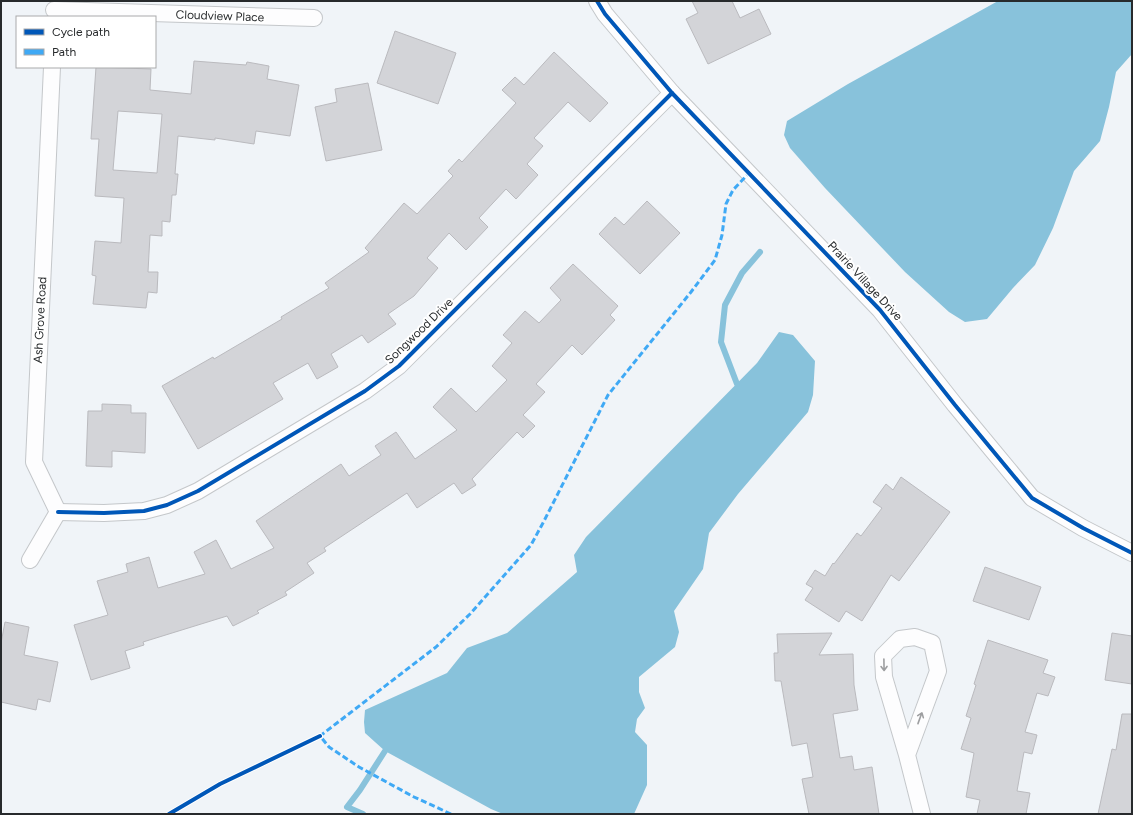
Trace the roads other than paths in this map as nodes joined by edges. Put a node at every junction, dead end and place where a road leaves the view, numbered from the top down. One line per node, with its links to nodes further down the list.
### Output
1 (597, 1): 5 (street, Prairie Village Drive)
2 (54, 9): 3 (street, Cloudview Place)
3 (314, 18)
4 (52, 68): 6 (street, Ash Grove Road)
5 (672, 93): 6 (street, Songwood Drive); 7 (street, Prairie Village Drive)
6 (58, 512): 8 (street)
7 (1132, 553)
8 (30, 560)
9 (907, 755): 9 (street, one-way to 9); 10 (street)
10 (922, 814)

